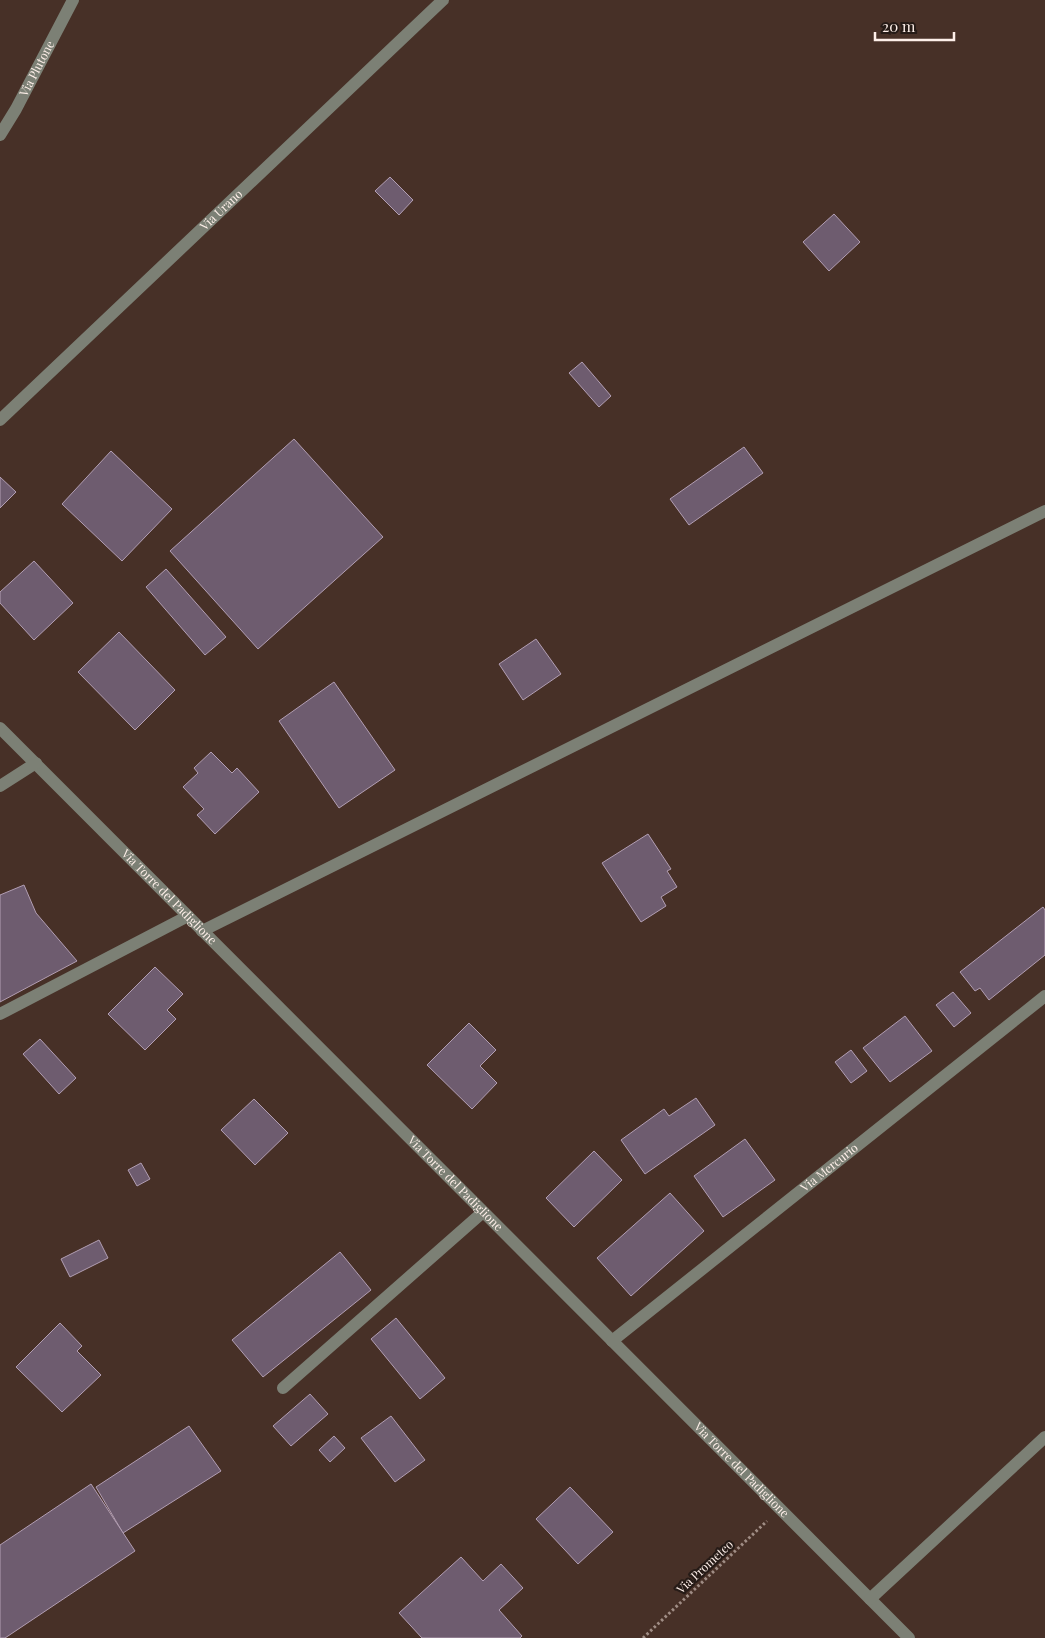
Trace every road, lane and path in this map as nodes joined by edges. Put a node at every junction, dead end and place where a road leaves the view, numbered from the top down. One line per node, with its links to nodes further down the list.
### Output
1 (72, 0): 3 (street, Via Plutone)
2 (444, 0): 4 (street, Via Urano)
3 (0, 135)
4 (0, 420)
5 (1045, 511): 10 (street)
6 (0, 728): 7 (street, Via Torre del Padiglione)
7 (36, 763): 8 (street); 9 (street, Via Torre del Padiglione)
8 (0, 786)
9 (188, 916): 10 (street, Via Torre del Padiglione); 12 (street)
10 (202, 931): 13 (street, Via Torre del Padiglione)
11 (1045, 996): 14 (street, Via Mercurio)
12 (0, 1014)
13 (483, 1212): 14 (street, Via Torre del Padiglione); 15 (street)
14 (612, 1341): 17 (street, Via Torre del Padiglione)
15 (283, 1388)
16 (1045, 1437): 18 (street)
17 (780, 1508): 18 (street, Via Torre del Padiglione); 19 (path, Via Prometeo)
18 (870, 1599): 20 (street, Via Torre del Padiglione)
19 (643, 1638)
20 (910, 1638)

